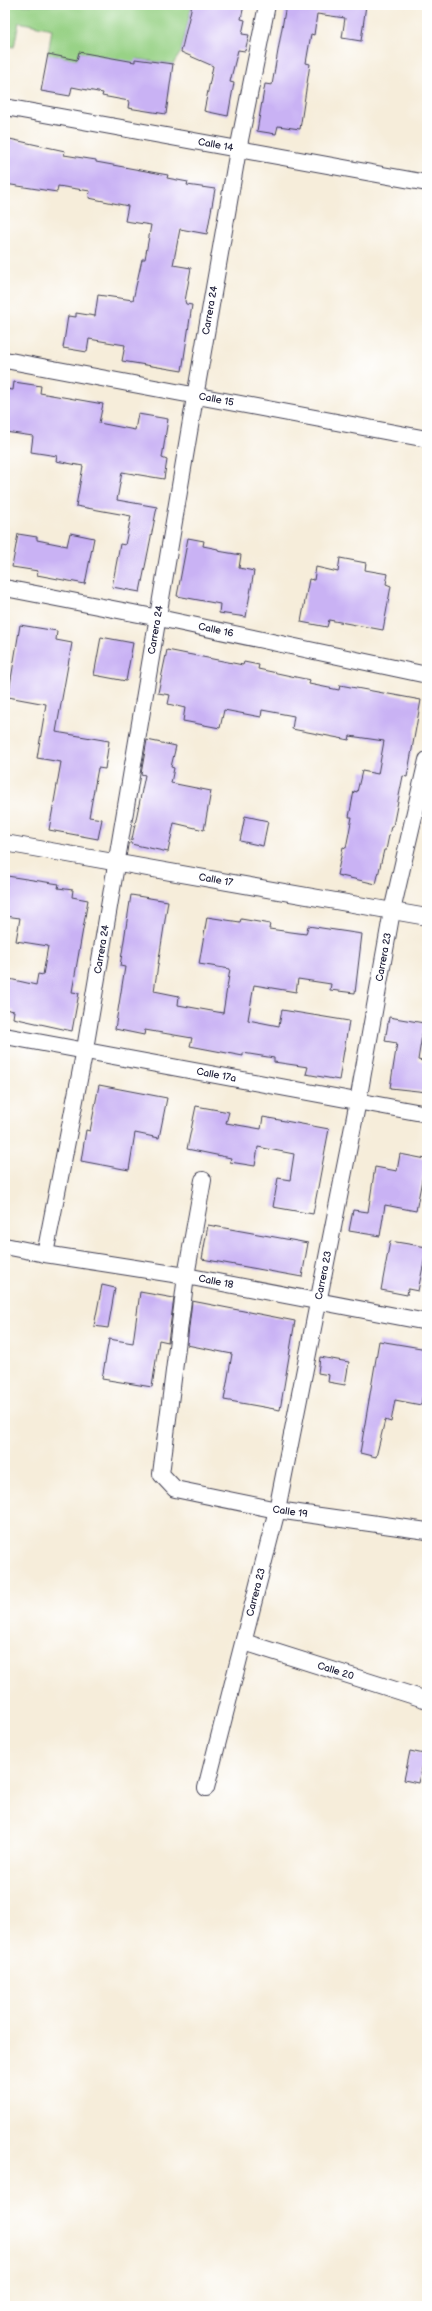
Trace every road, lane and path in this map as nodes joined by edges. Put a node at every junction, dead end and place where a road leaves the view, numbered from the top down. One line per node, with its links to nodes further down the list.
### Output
1 (266, 5): 3 (street, Carrera 24)
2 (5, 107): 3 (street, Calle 14)
3 (238, 150): 4 (street, Calle 14); 6 (street, Carrera 24)
4 (427, 183)
5 (5, 360): 6 (street, Calle 15)
6 (195, 397): 7 (street, Calle 15); 9 (street, Carrera 24)
7 (427, 439)
8 (5, 588): 9 (street, Calle 16)
9 (159, 618): 10 (street, Calle 16); 13 (street, Carrera 24)
10 (427, 675)
11 (427, 760): 14 (street, Carrera 23)
12 (5, 843): 13 (street, Calle 17)
13 (115, 862): 14 (street, Calle 17); 17 (street, Carrera 24)
14 (392, 911): 15 (street, Calle 17); 18 (street, Carrera 23)
15 (427, 917)
16 (5, 1036): 17 (street, Calle 17a)
17 (85, 1049): 18 (street, Calle 17a); 22 (street, Carrera 24)
18 (358, 1101): 19 (street, Calle 17a); 24 (street, Carrera 23)
19 (427, 1114)
20 (203, 1180): 23 (street)
21 (5, 1246): 22 (street, Calle 18)
22 (44, 1254): 23 (street, Calle 18)
23 (186, 1276): 24 (street, Calle 18); 26 (street, Calle 19)
24 (320, 1300): 25 (street, Calle 18); 26 (street, Carrera 23)
25 (427, 1322)
26 (278, 1510): 27 (street, Calle 19); 28 (street, Carrera 23)
27 (427, 1531)
28 (244, 1642): 29 (street, Calle 20); 30 (street, Carrera 23)
29 (427, 1700)
30 (206, 1788)

